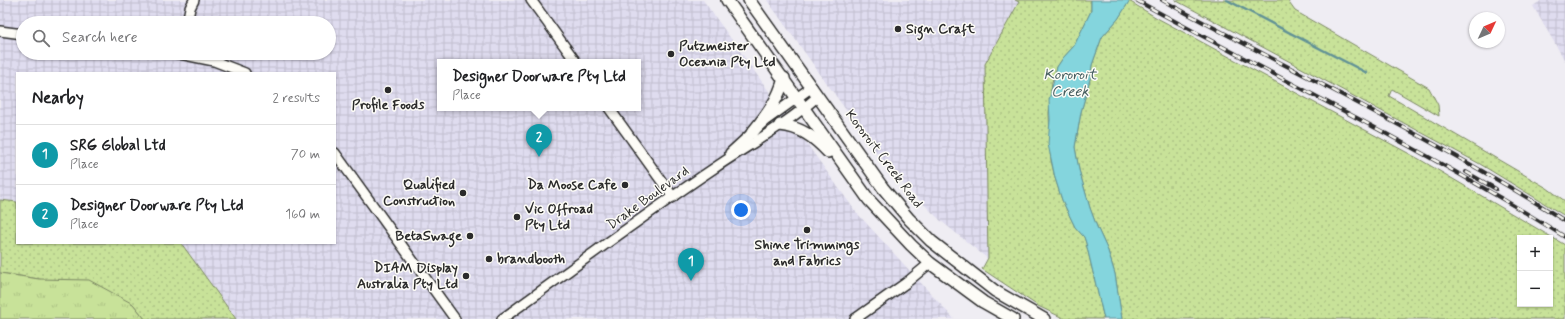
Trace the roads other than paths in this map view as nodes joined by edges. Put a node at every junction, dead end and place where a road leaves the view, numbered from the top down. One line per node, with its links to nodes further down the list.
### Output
1 (194, 0): 5 (street)
2 (531, 0): 8 (street)
3 (727, 0): 11 (main road)
4 (749, 0): 12 (main road, Kororoit Creek Road)
5 (188, 16)
6 (0, 31): 7 (street)
7 (16, 33)
8 (574, 59)
9 (210, 60): 10 (street)
10 (242, 72)
11 (784, 78): 13 (main road); 17 (main road)
12 (815, 92): 13 (street, Drake Boulevard); 14 (street, Drake Boulevard); 27 (main road, Kororoit Creek Road)
13 (797, 98): 14 (main road); 17 (street, Drake Boulevard)
14 (804, 108): 16 (street, Drake Boulevard); 20 (main road)
15 (611, 111): 21 (street)
16 (780, 125): 19 (street, Drake Boulevard); 20 (main road)
17 (752, 133): 19 (street, Drake Boulevard)
18 (336, 154): 23 (street)
19 (713, 168): 21 (street, Drake Boulevard)
20 (850, 174): 22 (main road)
21 (673, 197): 24 (street, Drake Boulevard)
22 (930, 263): 25 (street); 26 (main road)
23 (455, 319)
24 (502, 319)
25 (855, 319)
26 (1013, 319)
27 (1044, 319)

